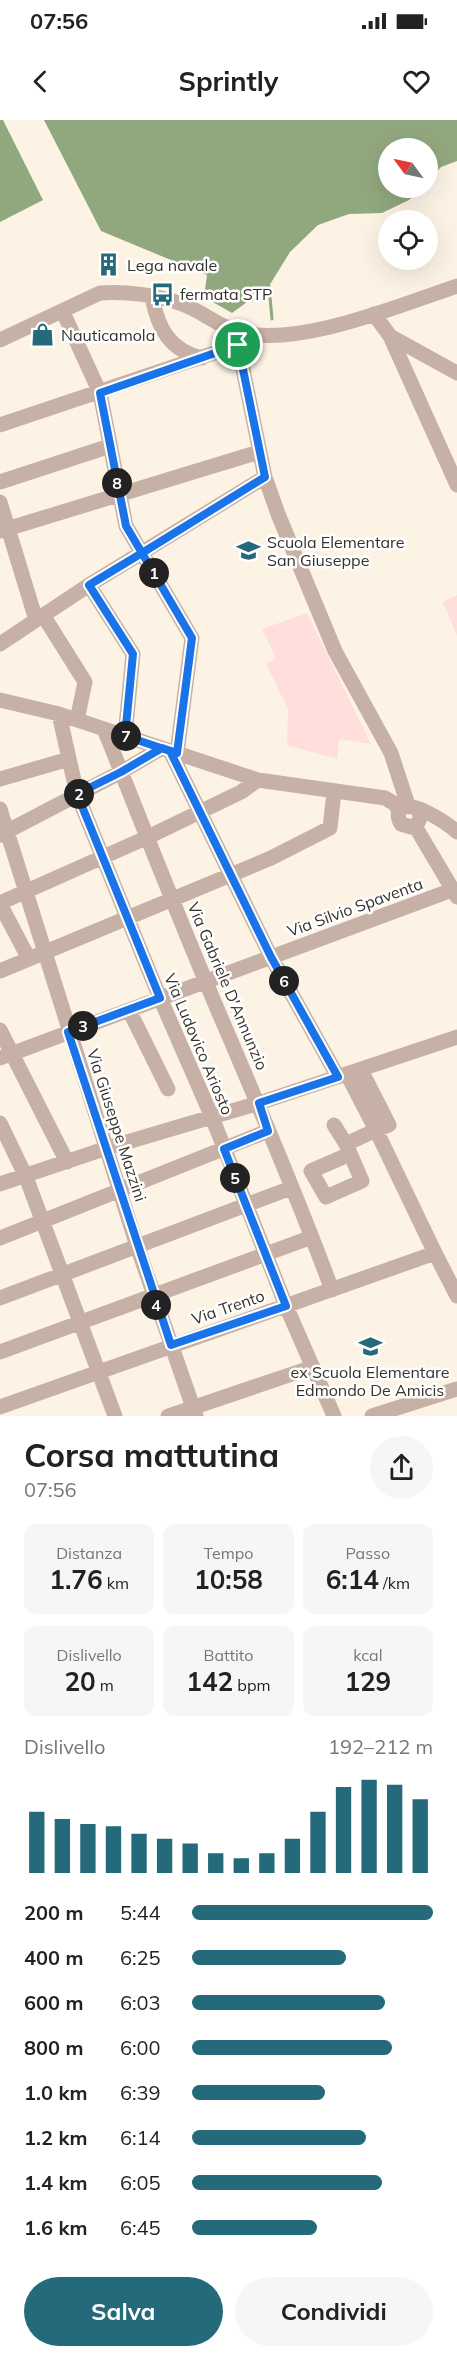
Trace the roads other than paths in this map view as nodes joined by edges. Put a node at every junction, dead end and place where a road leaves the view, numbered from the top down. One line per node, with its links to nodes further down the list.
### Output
1 (457, 286): 4 (street)
2 (152, 297): 3 (street); 6 (street); 8 (street)
3 (63, 312): 7 (street); 10 (street)
4 (374, 314): 5 (street); 6 (street)
5 (390, 336): 9 (street); 16 (street)
6 (238, 339): 8 (street); 13 (street)
7 (0, 340)
8 (202, 358): 10 (street)
9 (457, 373)
10 (100, 393): 11 (street); 12 (street)
11 (0, 425)
12 (110, 446): 15 (street); 17 (street)
13 (259, 452): 14 (street); 17 (street)
14 (265, 477): 20 (street); 37 (street)
15 (0, 482)
16 (457, 485)
17 (119, 494): 19 (street); 20 (street)
18 (0, 502): 19 (street)
19 (4, 530): 22 (street)
20 (142, 553): 21 (street); 29 (street)
21 (89, 585): 22 (street); 28 (street)
22 (40, 618): 23 (street); 26 (street)
23 (0, 644)
24 (0, 700): 25 (street)
25 (59, 714): 26 (street); 30 (street, Via Ludovico Ariosto)
26 (77, 720): 27 (street)
27 (104, 729): 28 (street); 31 (street, Via Gabriele D'Annunzio)
28 (125, 736): 29 (street)
29 (170, 751): 31 (street); 33 (street); 38 (street)
30 (69, 759): 32 (street); 35 (street, Via Ludovico Ariosto)
31 (121, 772): 35 (street); 41 (street, Via Gabriele D'Annunzio)
32 (0, 779)
33 (258, 780): 34 (street); 38 (street)
34 (334, 792): 37 (street); 43 (street)
35 (77, 794): 40 (street); 42 (street, Via Ludovico Ariosto)
36 (0, 809): 40 (street, Via Giuseppe Mazzini)
37 (408, 809): 39 (street); 45 (street)
38 (200, 812): 41 (street); 43 (street)
39 (457, 832)
40 (3, 833): 44 (street, Via Giuseppe Mazzini)
41 (148, 837): 42 (street); 46 (street, Via Gabriele D'Annunzio)
42 (103, 856): 44 (street); 48 (street, Via Ludovico Ariosto)
43 (230, 874): 46 (street); 50 (street)
44 (26, 891): 47 (street); 49 (street, Via Giuseppe Mazzini)
45 (455, 893): 50 (street, Via Silvio Spaventa)
46 (172, 899): 48 (street); 53 (street, Via Gabriele D'Annunzio)
47 (0, 904): 51 (street)
48 (128, 917): 49 (street); 54 (street, Via Ludovico Ariosto)
49 (45, 952): 51 (street); 57 (street, Via Giuseppe Mazzini)
50 (271, 957): 53 (street, Via Silvio Spaventa); 60 (street)
51 (28, 959): 52 (street)
52 (0, 971)
53 (207, 982): 54 (street, Via Silvio Spaventa); 62 (street, Via Gabriele D'Annunzio)
54 (160, 998): 55 (street, Via Silvio Spaventa); 63 (street, Via Ludovico Ariosto)
55 (129, 1010): 57 (street, Via Silvio Spaventa); 61 (street)
56 (0, 1030): 59 (street)
57 (68, 1032): 59 (street, Via Silvio Spaventa); 68 (street, Via Giuseppe Mazzini)
58 (457, 1037): 60 (street)
59 (6, 1055): 70 (street)
60 (349, 1074): 62 (street); 66 (street)
61 (168, 1089)
62 (259, 1103): 63 (street); 67 (street, Via Gabriele D'Annunzio)
63 (212, 1118): 68 (street); 69 (street, Via Ludovico Ariosto)
64 (0, 1123): 71 (street)
65 (334, 1125): 66 (street)
66 (376, 1130): 80 (street)
67 (268, 1131): 69 (street); 73 (street, Via Gabriele D'Annunzio)
68 (107, 1148): 70 (street); 74 (street, Via Giuseppe Mazzini)
69 (224, 1149): 74 (street); 75 (street, Via Ludovico Ariosto)
70 (67, 1162): 71 (street)
71 (26, 1176): 72 (street); 76 (street)
72 (0, 1184)
73 (291, 1188): 75 (street); 77 (street, Via Gabriele D'Annunzio)
74 (120, 1191): 76 (street); 79 (street, Via Giuseppe Mazzini)
75 (246, 1205): 79 (street); 81 (street, Via Ludovico Ariosto)
76 (42, 1220): 78 (street); 82 (street)
77 (312, 1237): 81 (street); 83 (street, Via Gabriele D'Annunzio)
78 (0, 1238)
79 (137, 1245): 82 (street); 84 (street, Via Giuseppe Mazzini)
80 (435, 1253): 83 (street, Via Trento); 85 (street)
81 (267, 1254): 84 (street); 87 (street, Via Ludovico Ariosto)
82 (62, 1275): 86 (street); 88 (street)
83 (332, 1290): 87 (street, Via Trento)
84 (153, 1295): 88 (street); 89 (street, Via Giuseppe Mazzini)
85 (457, 1296)
86 (0, 1298)
87 (286, 1306): 89 (street, Via Trento); 91 (street, Via Ludovico Ariosto)
88 (80, 1323): 90 (street); 92 (street)
89 (171, 1345): 92 (street, Via Trento); 95 (street, Via Giuseppe Mazzini)
90 (0, 1352)
91 (313, 1367): 95 (street); 98 (street, Via Ludovico Ariosto)
92 (97, 1371): 94 (street, Via Trento); 96 (street)
93 (457, 1389): 99 (street)
94 (3, 1406)
95 (194, 1412): 97 (street)
96 (114, 1416)
97 (168, 1416)
98 (334, 1416)
99 (372, 1416)

